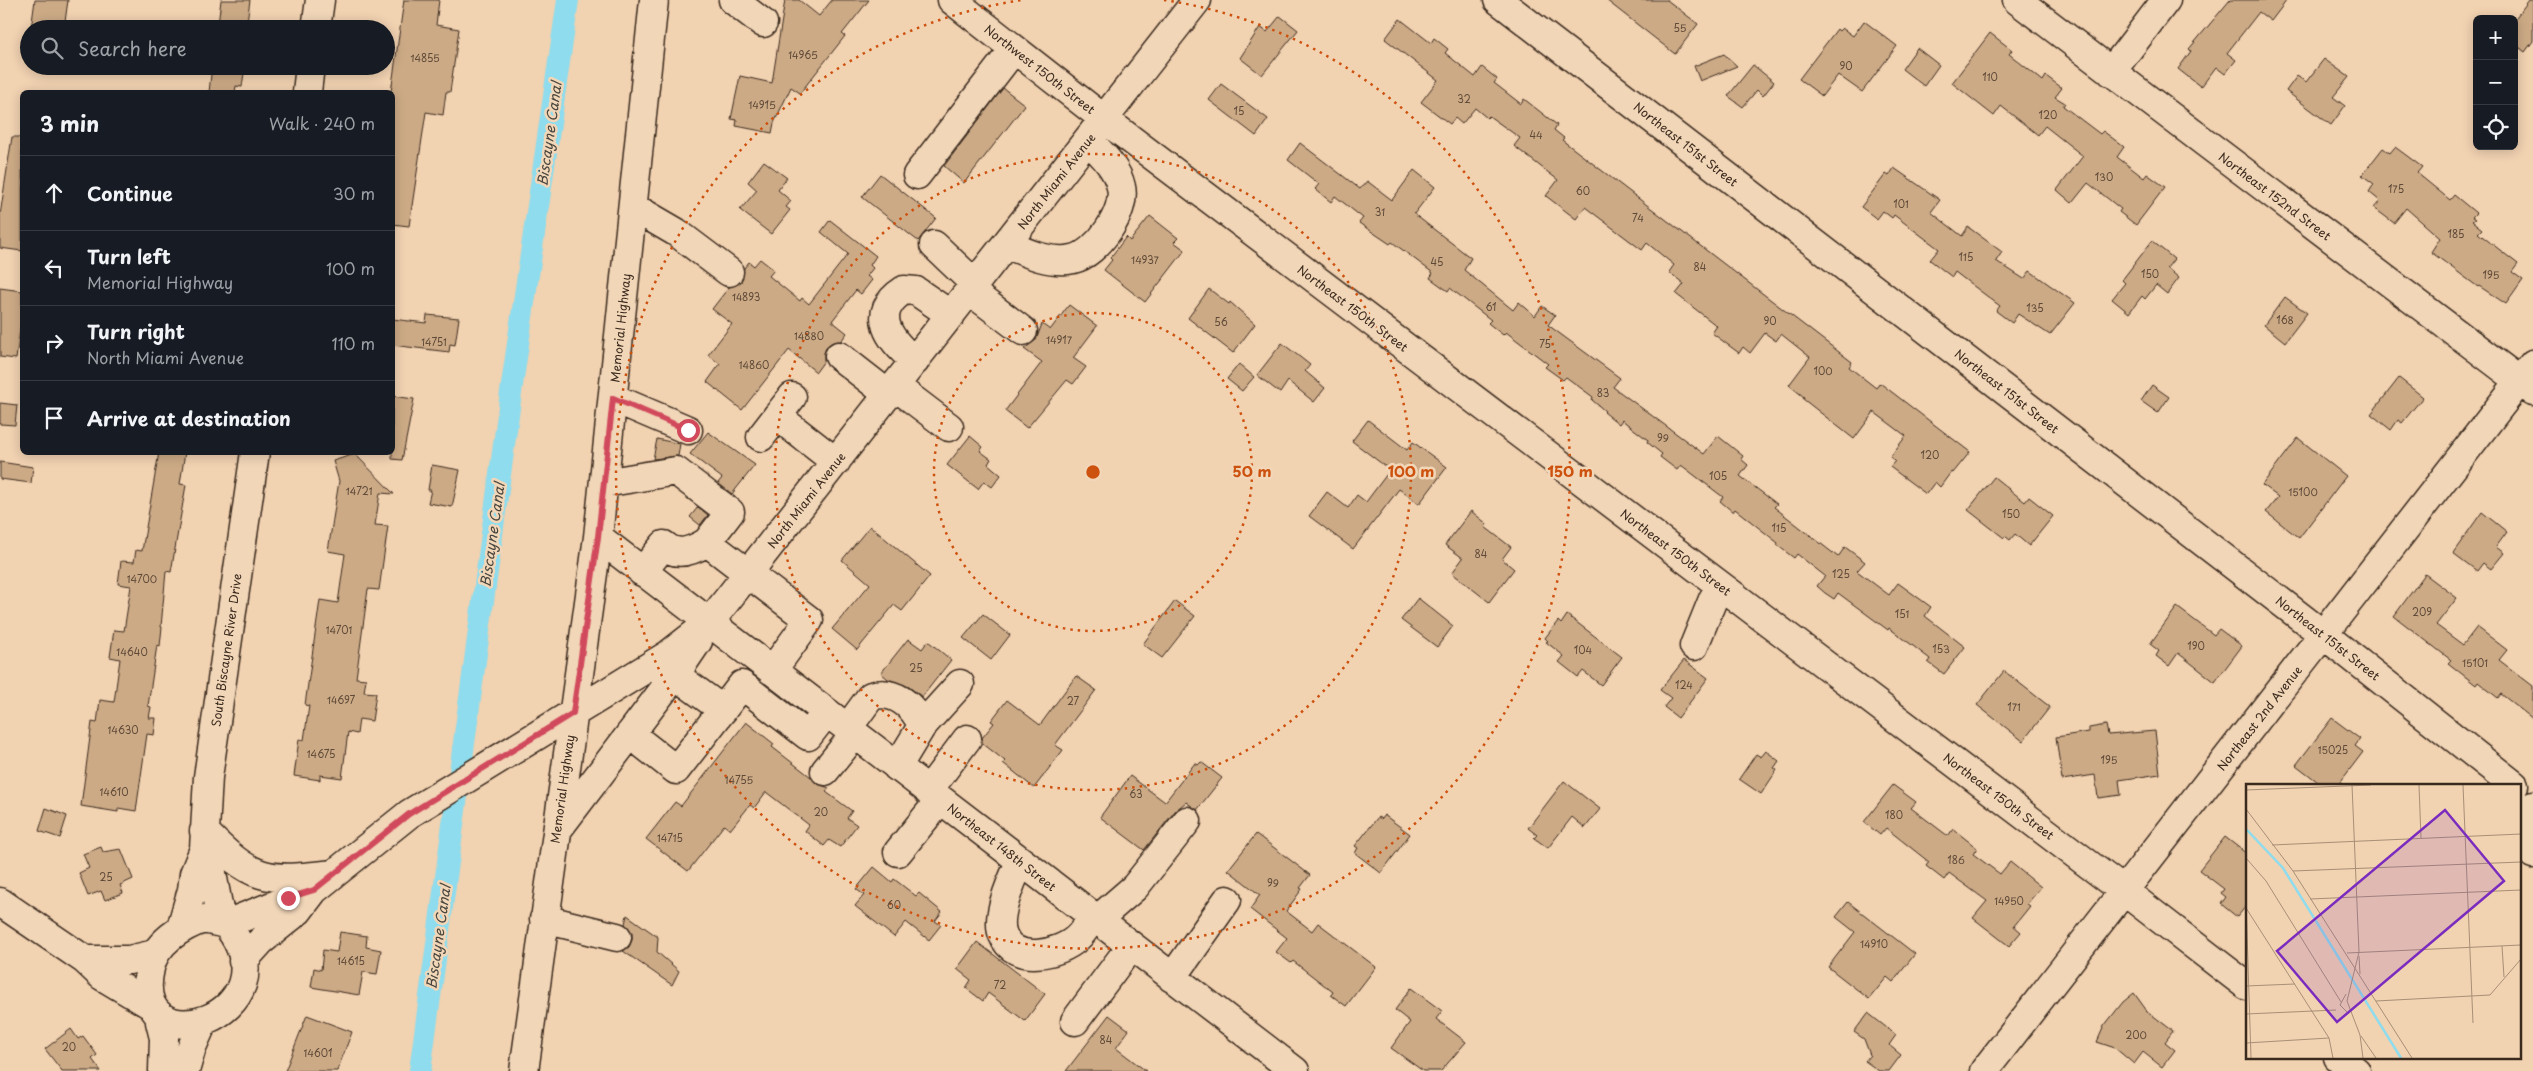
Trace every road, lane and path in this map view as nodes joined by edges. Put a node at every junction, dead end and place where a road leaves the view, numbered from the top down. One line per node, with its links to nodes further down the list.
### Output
1 (320, 0): 9 (street)
2 (654, 0): 17 (street, Memorial Highway)
3 (733, 0): 10 (street)
4 (952, 0): 11 (street, Northwest 150th Street)
5 (1197, 0): 15 (street, North Miami Avenue)
6 (1498, 0): 41 (street, Northeast 151st Street)
7 (2017, 0): 12 (street, Northeast 152nd Street)
8 (2166, 0): 12 (street)
9 (317, 20)
10 (763, 23)
11 (1014, 49): 15 (street, Northwest 150th Street); 16 (street)
12 (2111, 72): 26 (street, Northeast 152nd Street)
13 (309, 75): 14 (street)
14 (307, 90)
15 (1096, 130): 18 (street, North Miami Avenue); 18 (street); 39 (street, Northeast 150th Street)
16 (917, 175)
17 (632, 207): 20 (street); 28 (street, Memorial Highway)
18 (1006, 244): 21 (street, North Miami Avenue)
19 (934, 246): 21 (street)
20 (729, 272)
21 (973, 287): 22 (street, North Miami Avenue); 23 (street)
22 (951, 315): 25 (street, North Miami Avenue); 25 (street)
23 (1023, 331)
24 (839, 356): 27 (street)
25 (915, 361): 27 (street, North Miami Avenue)
26 (2529, 379): 41 (street, Northeast 2nd Avenue)
27 (892, 390): 30 (street); 33 (street, North Miami Avenue)
28 (613, 398): 31 (street); 34 (street, Memorial Highway)
29 (777, 417): 33 (street)
30 (949, 427)
31 (688, 430)
32 (255, 455): 61 (street, South Biscayne River Drive)
33 (836, 462): 38 (street, North Miami Avenue)
34 (604, 483): 35 (street, Memorial Highway); 36 (street)
35 (598, 537): 37 (street, Northeast 148th Street); 47 (street, Memorial Highway)
36 (707, 542): 37 (street); 38 (street)
37 (642, 572): 40 (street, Northeast 148th Street)
38 (748, 574): 40 (street, North Miami Avenue); 43 (street)
39 (1722, 587): 42 (street); 66 (street, Northeast 150th Street)
40 (709, 623): 43 (street, Northeast 148th Street); 44 (street); 47 (street, North Miami Avenue)
41 (2324, 635): 54 (street, Northeast 151st Street); 66 (street, Northeast 2nd Avenue)
42 (1694, 646)
43 (772, 671): 48 (street, Northeast 148th Street)
44 (675, 675): 46 (street); 50 (street)
45 (960, 684): 49 (street)
46 (723, 710): 48 (street); 50 (street)
47 (573, 713): 60 (street, Memorial Highway); 65 (street, North Miami Avenue)
48 (843, 725): 49 (street); 52 (street, Northeast 148th Street); 53 (street)
49 (922, 726): 52 (street)
50 (630, 734): 60 (street)
51 (967, 739): 56 (street)
52 (897, 767): 56 (street, Northeast 148th Street)
53 (825, 771)
54 (2513, 784)
55 (2520, 790): 57 (street)
56 (934, 795): 62 (street); 64 (street, Northeast 148th Street)
57 (2533, 800)
58 (2533, 805): 63 (street)
59 (1187, 821): 70 (street)
60 (556, 832): 69 (street, Memorial Highway)
61 (204, 840): 65 (street); 71 (street, South Biscayne River Drive); 72 (street, South Biscayne River Drive)
62 (898, 852)
63 (2533, 854)
64 (1020, 862): 70 (street, Northeast 148th Street); 70 (street)
65 (324, 882): 71 (street, North Miami Avenue); 77 (street, North Miami Avenue)
66 (2124, 890): 79 (street, Northeast 150th Street); 88 (street, Northeast 2nd Avenue)
67 (1227, 900): 78 (street)
68 (0, 902): 76 (street)
69 (544, 919): 73 (street); 86 (street, Memorial Highway)
70 (1095, 919): 74 (street, Northeast 148th Street)
71 (223, 922): 72 (street); 77 (street)
72 (181, 928): 75 (street)
73 (617, 937)
74 (1131, 946): 78 (street, Northeast 148th Street); 81 (street)
75 (155, 954): 76 (street); 80 (street)
76 (85, 960): 80 (street)
77 (244, 961): 82 (street)
78 (1172, 978): 87 (street, Northeast 148th Street)
79 (2246, 985)
80 (155, 1013): 82 (street); 84 (street)
81 (1075, 1021)
82 (200, 1030): 85 (street)
83 (2339, 1058): 89 (street)
84 (164, 1071)
85 (185, 1071)
86 (524, 1071)
87 (1295, 1071)
88 (1984, 1071)
89 (2356, 1071)

